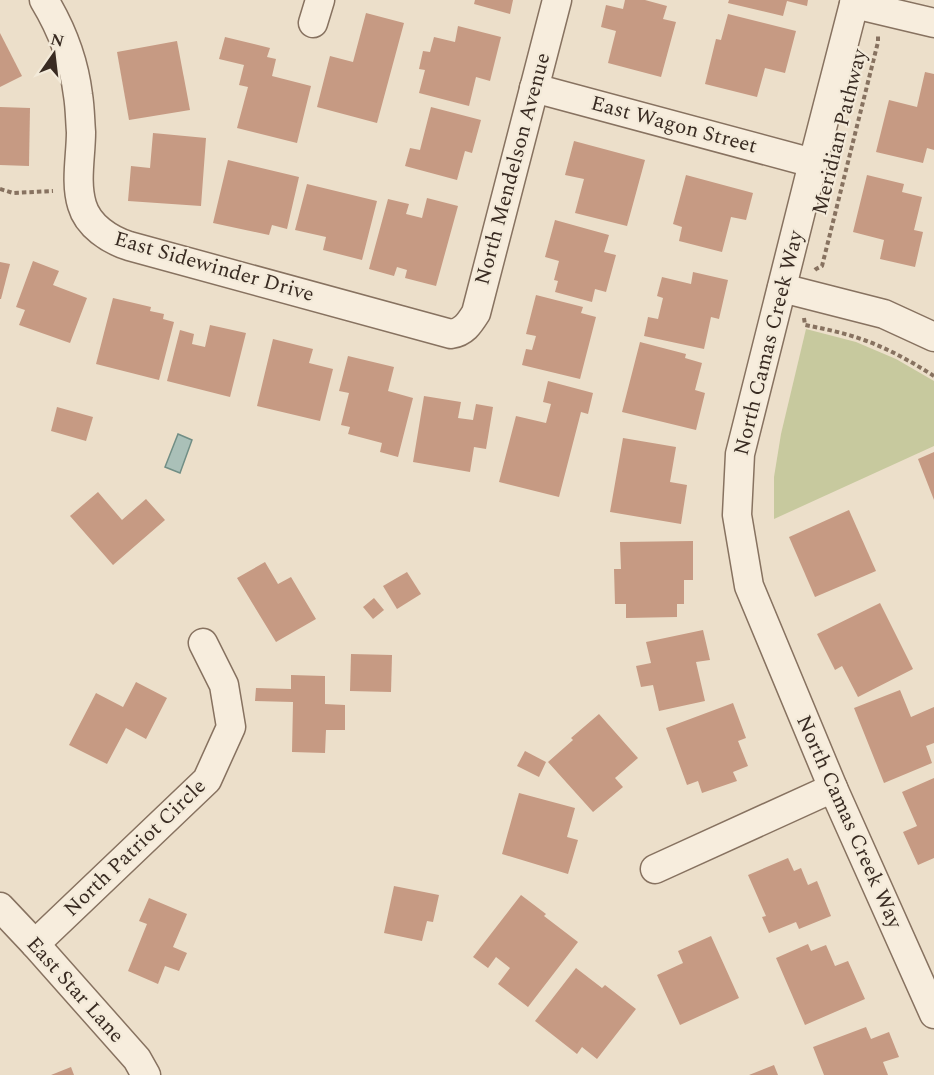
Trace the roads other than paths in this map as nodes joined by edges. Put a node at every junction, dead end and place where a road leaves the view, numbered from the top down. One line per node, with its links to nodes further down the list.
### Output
1 (44, 0): 8 (street, East Sidewinder Drive)
2 (557, 0): 5 (street, North Mendelson Avenue)
3 (855, 2): 4 (street); 6 (street, North Camas Creek Way)
4 (934, 23)
5 (534, 88): 6 (street, East Wagon Street); 8 (street, North Mendelson Avenue)
6 (813, 163): 7 (street, North Camas Creek Way)
7 (782, 288): 9 (street); 11 (street, North Camas Creek Way)
8 (459, 332)
9 (934, 337)
10 (203, 643): 14 (street, North Patriot Circle)
11 (833, 788): 12 (street); 15 (street, North Camas Creek Way)
12 (655, 868)
13 (0, 907): 14 (street, East Star Lane)
14 (35, 944): 16 (street, East Star Lane)
15 (934, 1014)
16 (147, 1075)

